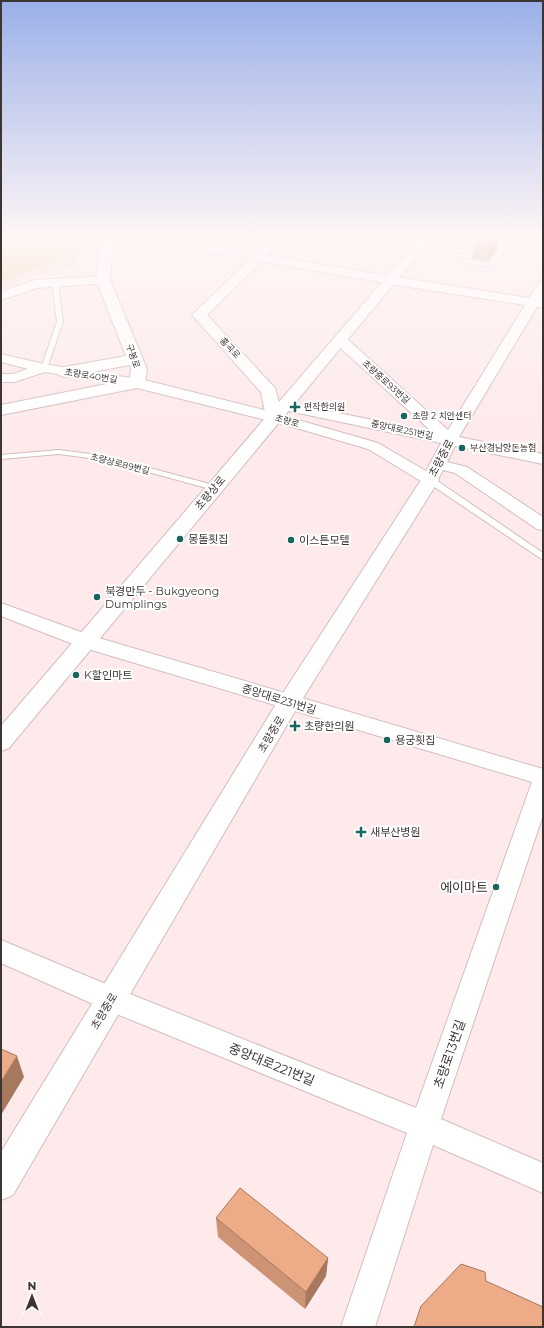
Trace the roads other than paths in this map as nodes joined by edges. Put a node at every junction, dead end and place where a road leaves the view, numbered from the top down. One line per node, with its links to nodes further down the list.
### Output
1 (57, 300): 10 (lane)
2 (111, 300): 9 (street, 구봉로)
3 (214, 300): 15 (street, 홍곡로)
4 (373, 300): 7 (street, 초량상로)
5 (519, 300): 6 (street)
6 (538, 303): 16 (street, 초량중로)
7 (340, 340): 15 (street, 초량상로); 16 (street, 초량중로93번길)
8 (1, 358): 10 (street, 초량로40번길)
9 (135, 359): 11 (street); 13 (street, 구봉로)
10 (44, 368): 11 (street, 초량로40번길); 12 (street)
11 (64, 372): 13 (street, 초량로40번길)
12 (1, 378)
13 (137, 383): 14 (street, 초량로); 15 (street, 초량로)
14 (1, 410)
15 (279, 412): 16 (street, 중앙대로251번길); 19 (street, 초량로); 20 (street, 초량상로)
16 (450, 440): 18 (street, 중앙대로251번길); 19 (street, 초량중로)
17 (1, 457): 20 (lane, 초량상로89번길)
18 (543, 459)
19 (434, 472): 21 (street); 22 (lane, 초량로); 25 (street, 초량중로)
20 (214, 488): 24 (street, 초량상로)
21 (543, 526)
22 (543, 557)
23 (1, 609): 24 (street, 중앙대로231번길)
24 (85, 641): 25 (street, 중앙대로231번길); 26 (street, 초량상로)
25 (289, 702): 27 (street, 중앙대로231번길); 30 (street, 초량중로)
26 (1, 742)
27 (543, 777)
28 (543, 782): 31 (street, 초량로13번길)
29 (1, 951): 30 (street, 중앙대로221번길)
30 (111, 999): 31 (street, 중앙대로221번길); 33 (street, 초량중로)
31 (424, 1126): 32 (street, 중앙대로221번길); 34 (street, 초량로13번길)
32 (543, 1178)
33 (1, 1183)
34 (358, 1327)

